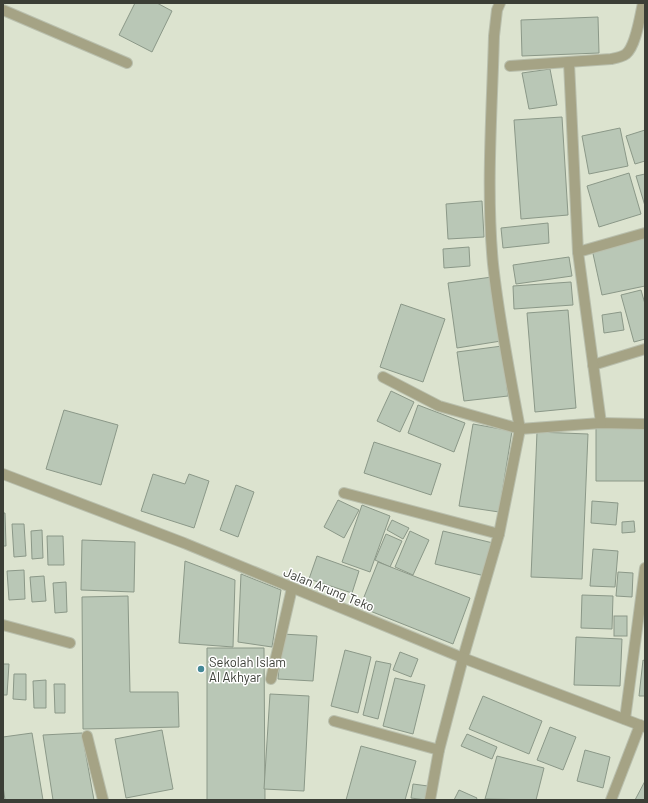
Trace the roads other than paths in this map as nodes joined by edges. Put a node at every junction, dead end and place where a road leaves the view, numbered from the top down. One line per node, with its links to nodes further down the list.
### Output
1 (500, 3): 14 (street)
2 (643, 3): 5 (street)
3 (3, 10): 4 (street)
4 (127, 63)
5 (569, 63): 6 (street); 8 (street)
6 (510, 66)
7 (645, 233): 8 (street)
8 (578, 252): 10 (street)
9 (645, 349): 10 (street)
10 (592, 365): 12 (street)
11 (383, 377): 14 (street)
12 (601, 423): 13 (street); 14 (street)
13 (645, 424)
14 (520, 429): 17 (street)
15 (3, 474): 19 (street, Jalan Arung Teko)
16 (344, 493): 17 (street)
17 (499, 534): 22 (street)
18 (645, 568): 24 (street)
19 (292, 588): 22 (street, Jalan Arung Teko); 23 (street)
20 (3, 625): 21 (street)
21 (70, 643)
22 (463, 658): 24 (street, Jalan Arung Teko); 28 (street)
23 (271, 679)
24 (625, 719): 26 (street, Jalan Arung Teko)
25 (334, 721): 28 (street)
26 (642, 726): 31 (street)
27 (87, 736): 29 (street)
28 (439, 750): 30 (street)
29 (103, 800)
30 (430, 800)
31 (611, 800)

